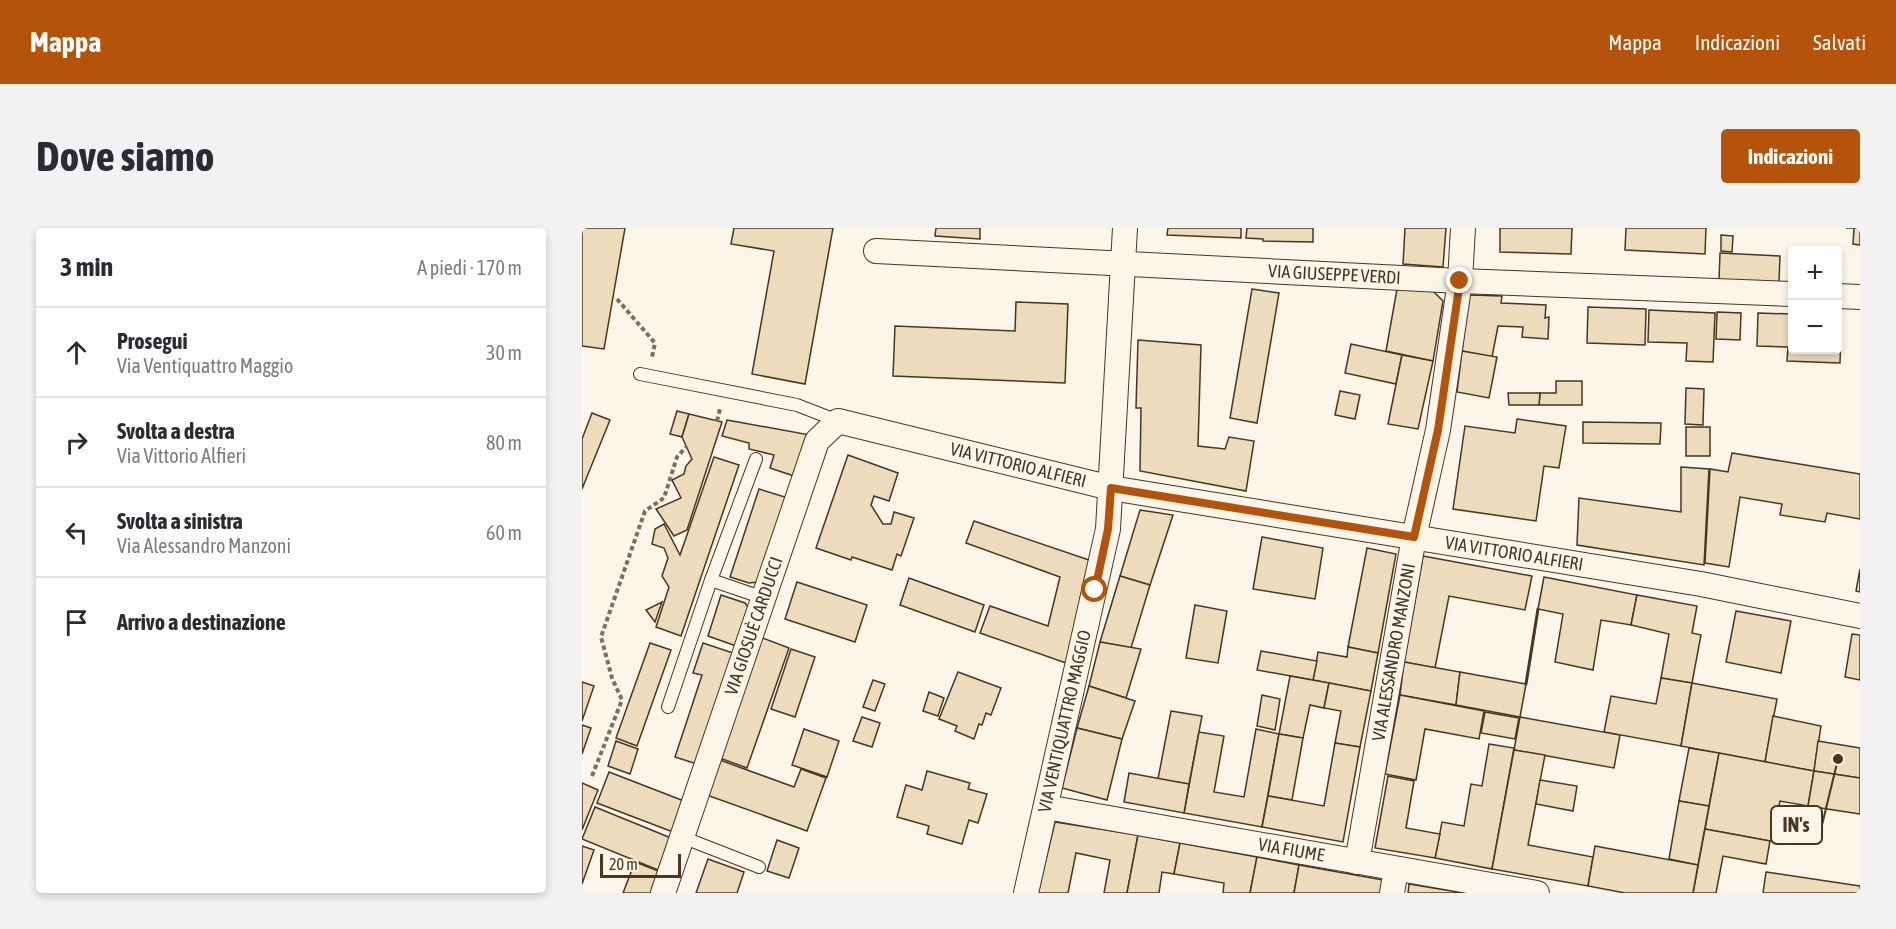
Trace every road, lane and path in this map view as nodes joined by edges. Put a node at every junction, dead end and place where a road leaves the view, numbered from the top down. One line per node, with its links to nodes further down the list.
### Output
1 (1125, 228): 4 (street, VIA VENTIQUATTRO MAGGIO)
2 (1462, 228): 5 (street, VIA ALESSANDRO MANZONI)
3 (876, 251): 4 (street, VIA GIUSEPPE VERDI)
4 (1124, 264): 5 (street, VIA GIUSEPPE VERDI); 14 (street, VIA VENTIQUATTRO MAGGIO)
5 (1460, 281): 6 (street, VIA GIUSEPPE VERDI); 15 (street, VIA ALESSANDRO MANZONI)
6 (1788, 294)
7 (1842, 296): 8 (street)
8 (1860, 297)
9 (616, 299): 10 (path)
10 (644, 375): 11 (lane, VIA VITTORIO ALFIERI)
11 (838, 421): 14 (street, VIA VITTORIO ALFIERI); 17 (street, VIA GIOSUÈ CARDUCCI)
12 (687, 446): 20 (path)
13 (756, 459): 16 (lane)
14 (1111, 488): 15 (street, VIA VITTORIO ALFIERI); 21 (street, VIA VENTIQUATTRO MAGGIO)
15 (1414, 537): 18 (street, VIA VITTORIO ALFIERI); 23 (street, VIA ALESSANDRO MANZONI)
16 (711, 580): 17 (lane); 19 (lane)
17 (764, 598): 22 (street, VIA GIOSUÈ CARDUCCI)
18 (1860, 616)
19 (668, 707)
20 (592, 776)
21 (1046, 807): 23 (street, VIA FIUME); 27 (street, VIA VENTIQUATTRO MAGGIO)
22 (682, 837): 24 (lane); 26 (street, VIA GIOSUÈ CARDUCCI)
23 (1357, 862): 25 (street, VIA FIUME)
24 (759, 867)
25 (1396, 869): 28 (street); 29 (street, VIA FIUME)
26 (663, 893)
27 (1026, 893)
28 (1392, 893)
29 (1537, 893)

